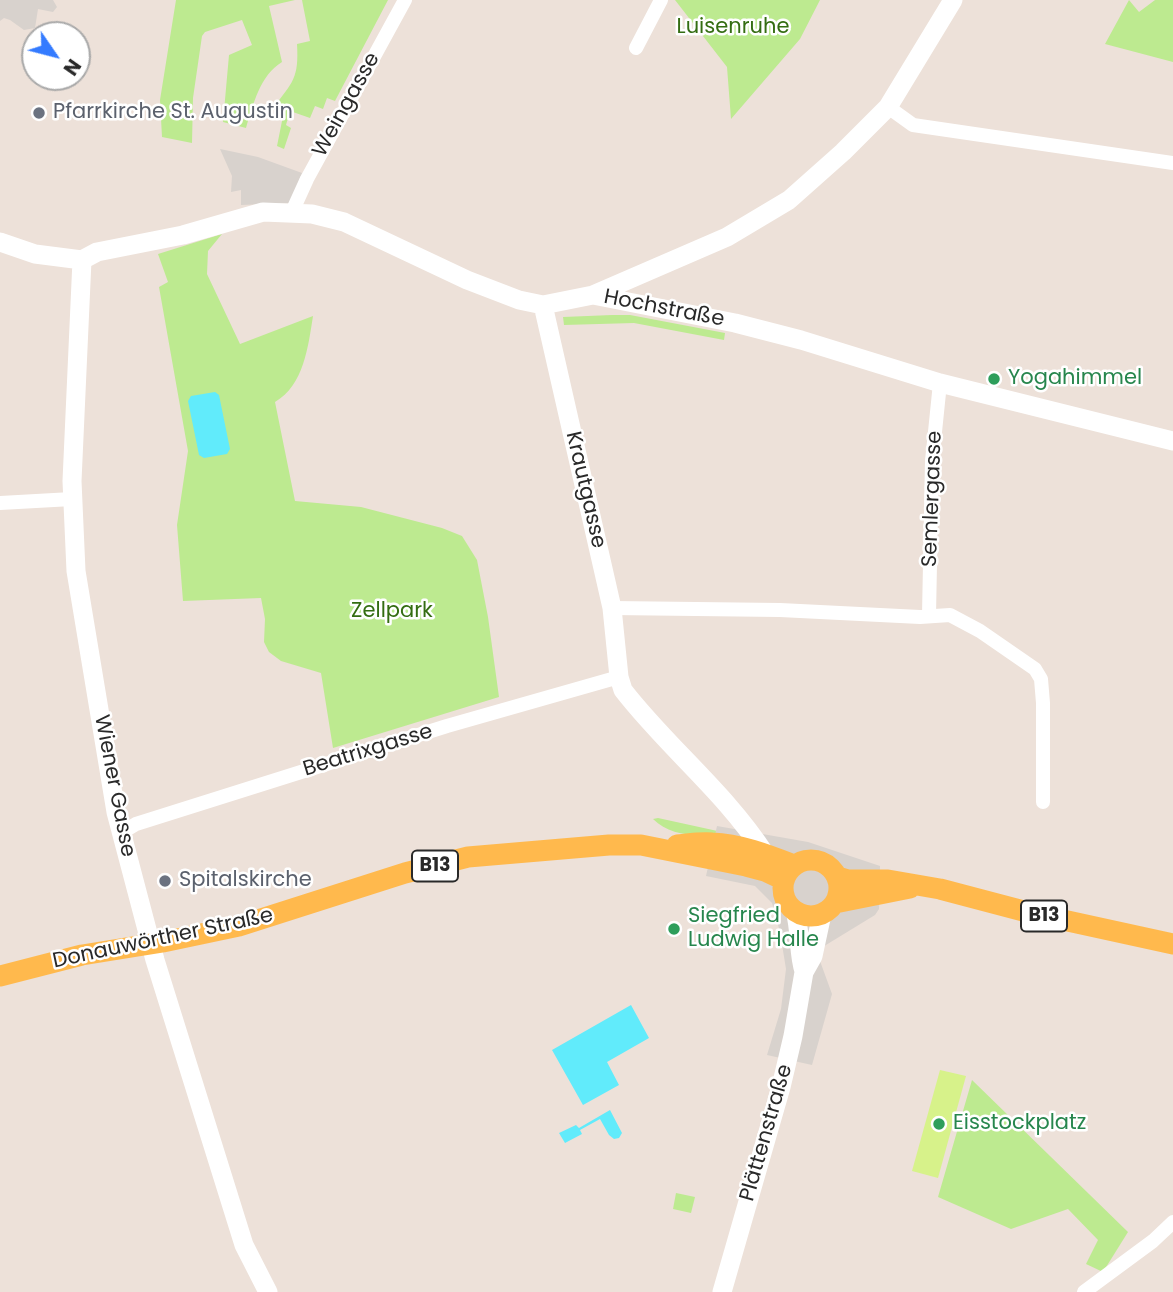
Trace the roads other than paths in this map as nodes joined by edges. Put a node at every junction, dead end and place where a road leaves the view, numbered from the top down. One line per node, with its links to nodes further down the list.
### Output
1 (405, 0): 7 (street, Weingasse)
2 (662, 0): 4 (street)
3 (953, 0): 5 (main road)
4 (636, 48)
5 (888, 107): 6 (street); 10 (main road)
6 (1173, 163)
7 (292, 212): 9 (main road, Hochstraße); 11 (main road, Hochstraße)
8 (0, 242): 9 (main road)
9 (82, 260): 14 (main road, Wiener Gasse)
10 (593, 295): 11 (main road, Hochstraße); 12 (main road, Hochstraße)
11 (543, 305): 16 (main road, Krautgasse)
12 (940, 383): 13 (main road, Hochstraße); 17 (street, Semlergasse)
13 (1173, 441)
14 (72, 499): 15 (street); 20 (main road, Wiener Gasse)
15 (0, 503)
16 (612, 608): 17 (street); 18 (main road, Krautgasse)
17 (929, 615): 19 (street)
18 (619, 677): 20 (street, Beatrixgasse); 22 (main road)
19 (1043, 802)
20 (121, 833): 28 (main road, Wiener Gasse)
21 (654, 847): 22 (main road, Donauwörther Straße / B13); 23 (main road, Donauwörther Straße / B13); 28 (main road, Donauwörther Straße / B13)
22 (765, 854): 23 (main road, Donauwörther Straße / B13)
23 (789, 873): 24 (main road, B13); 27 (main road)
24 (838, 877): 25 (main road, B13); 26 (main road)
25 (916, 886): 26 (main road, B13); 29 (main road, B13)
26 (829, 909): 27 (main road, B13); 30 (main road, Plättenstraße)
27 (795, 911): 30 (main road, Plättenstraße)
28 (150, 943): 31 (main road, Donauwörther Straße / B13); 33 (main road, Wiener Gasse)
29 (1173, 944)
30 (804, 972): 34 (main road, Plättenstraße)
31 (0, 976)
32 (1173, 1222): 35 (street)
33 (268, 1292)
34 (722, 1292)
35 (1084, 1292)

